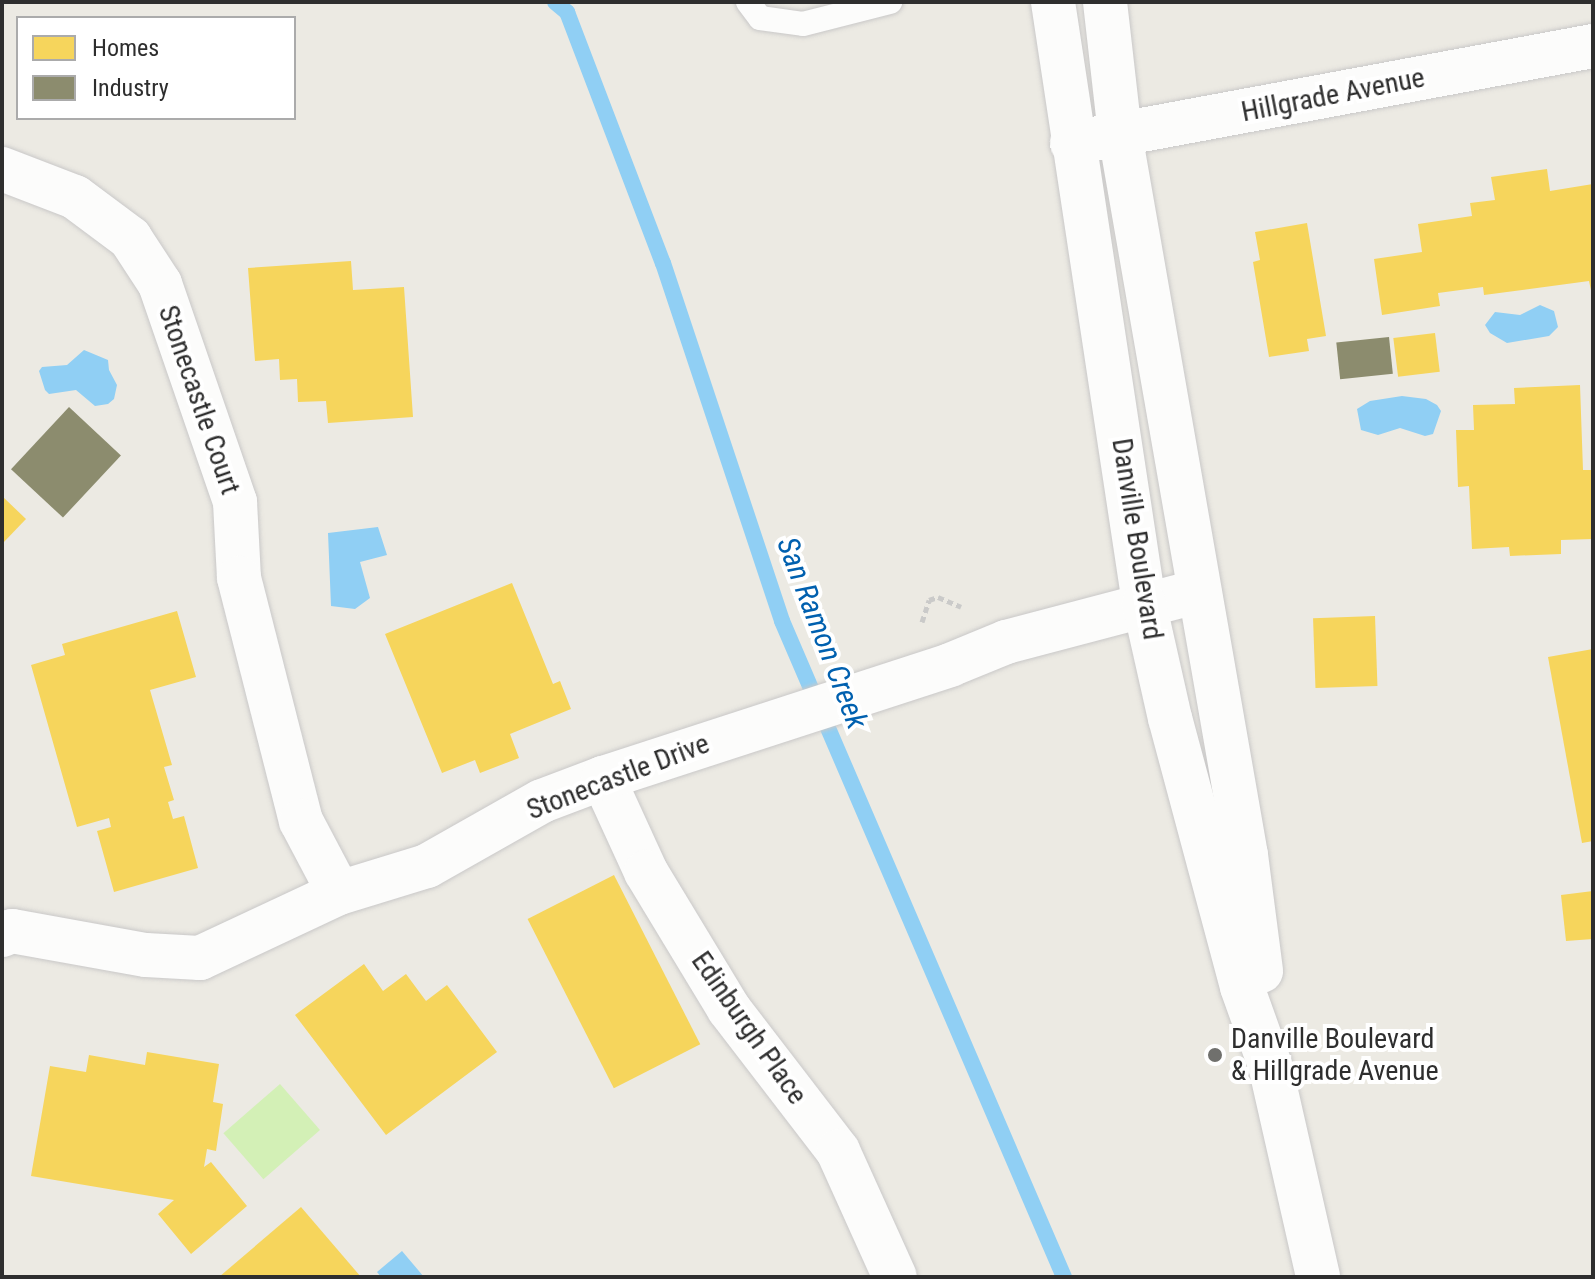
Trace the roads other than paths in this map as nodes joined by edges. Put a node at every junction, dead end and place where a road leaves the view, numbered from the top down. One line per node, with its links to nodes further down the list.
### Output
1 (748, 2): 2 (lane)
2 (890, 2)
3 (1053, 2): 7 (street, Danville Boulevard)
4 (1105, 2): 6 (street, Danville Boulevard)
5 (1593, 46): 6 (street, Hillgrade Avenue)
6 (1120, 134): 7 (street, Hillgrade Avenue); 9 (street, Danville Boulevard)
7 (1072, 143): 10 (street, Danville Boulevard)
8 (2, 169): 12 (street, Stonecastle Court)
9 (1199, 591): 10 (street, Stonecastle Drive); 14 (street, Danville Boulevard)
10 (1144, 603): 11 (street, Stonecastle Drive); 14 (street, Danville Boulevard)
11 (603, 778): 12 (street, Stonecastle Drive); 15 (street, Edinburgh Place)
12 (339, 893): 13 (street, Stonecastle Drive)
13 (2, 935)
14 (1270, 1065): 16 (street, Danville Boulevard)
15 (895, 1277)
16 (1318, 1277)

